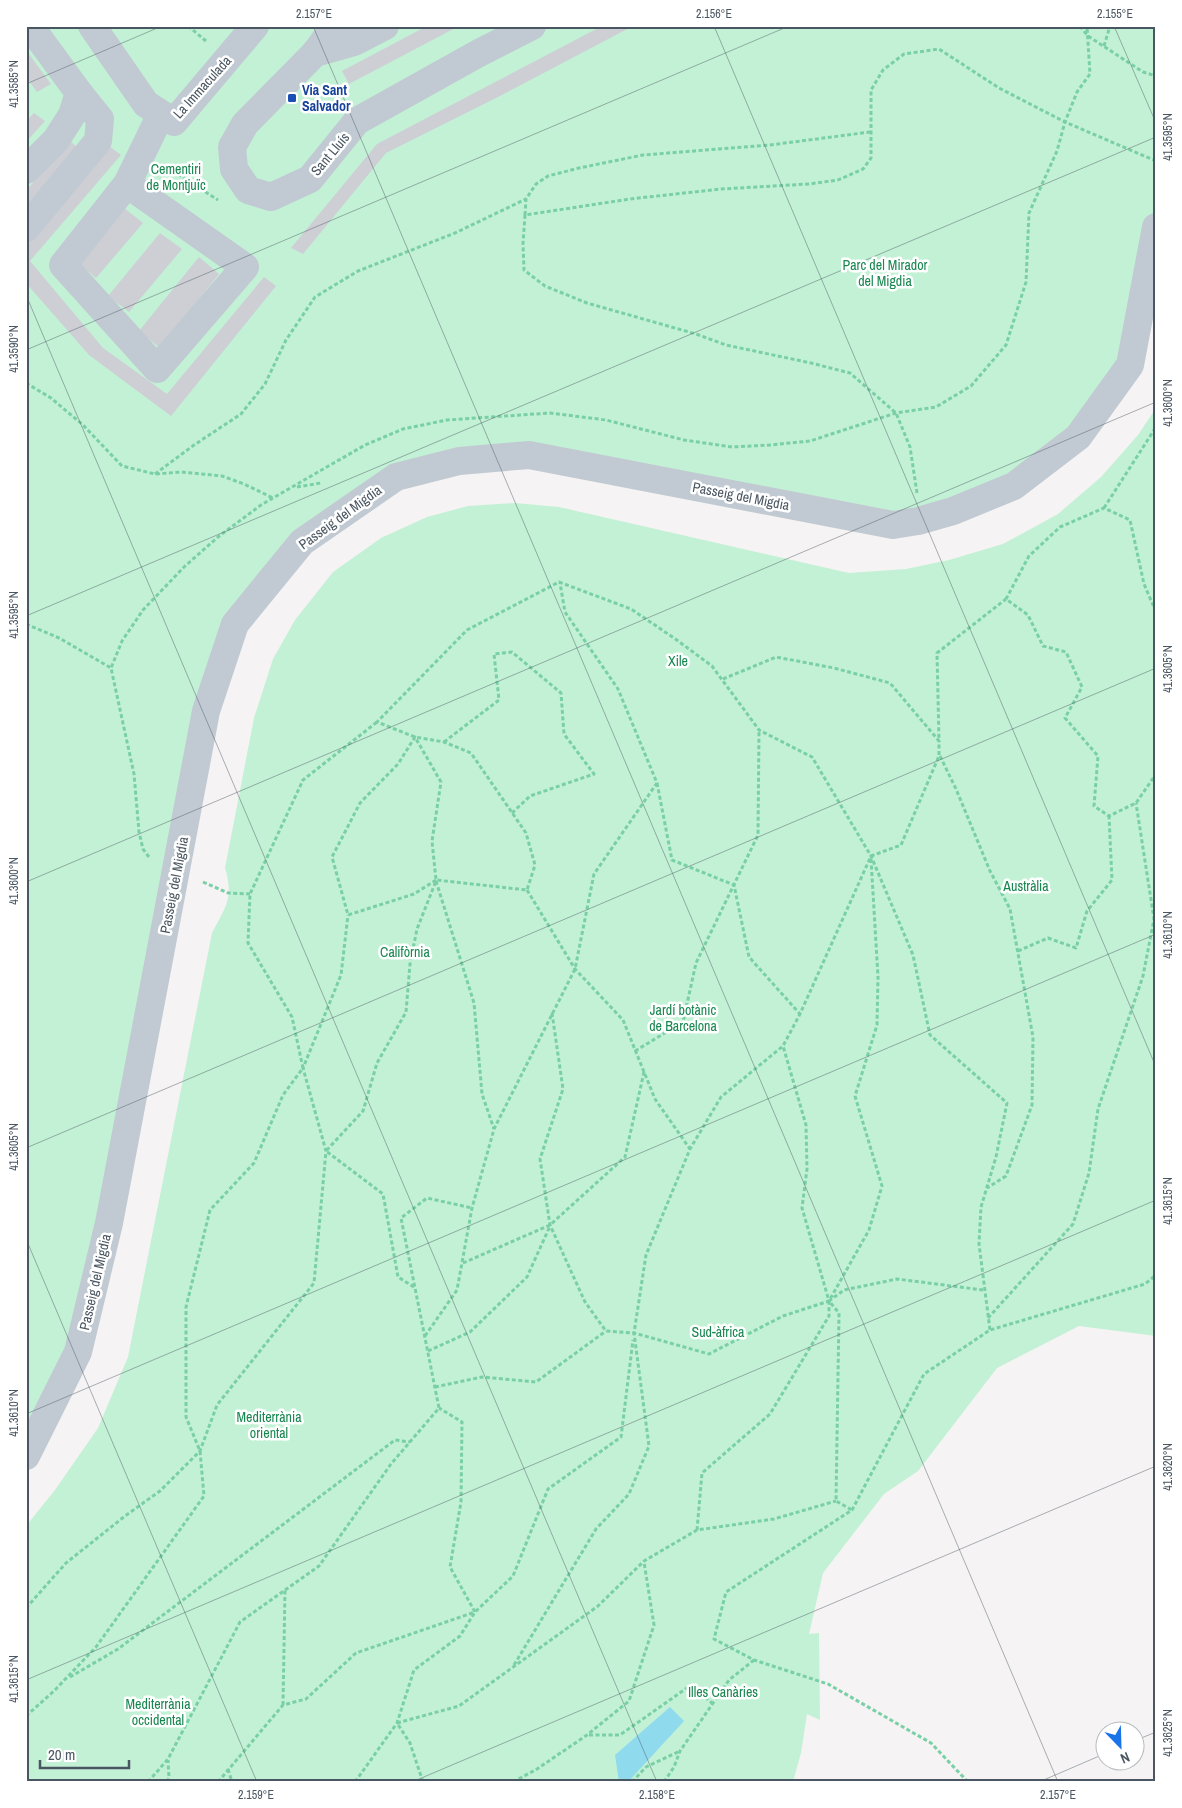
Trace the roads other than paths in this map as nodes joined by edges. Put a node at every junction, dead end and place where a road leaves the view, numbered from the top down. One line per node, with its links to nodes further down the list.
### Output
1 (30, 26): 8 (street)
2 (92, 26): 9 (street, La Immaculada)
3 (255, 26): 9 (street, La Immaculada)
4 (335, 26): 7 (street, Sant Lluís)
5 (385, 26): 7 (street)
6 (532, 26): 7 (street, Sant Lluís)
7 (315, 53)
8 (79, 93): 10 (street); 13 (street)
9 (161, 114): 11 (street)
10 (26, 170)
11 (127, 184): 11 (street)
12 (1156, 227): 14 (street, Passeig del Migdia)
13 (26, 228)
14 (26, 1456)

